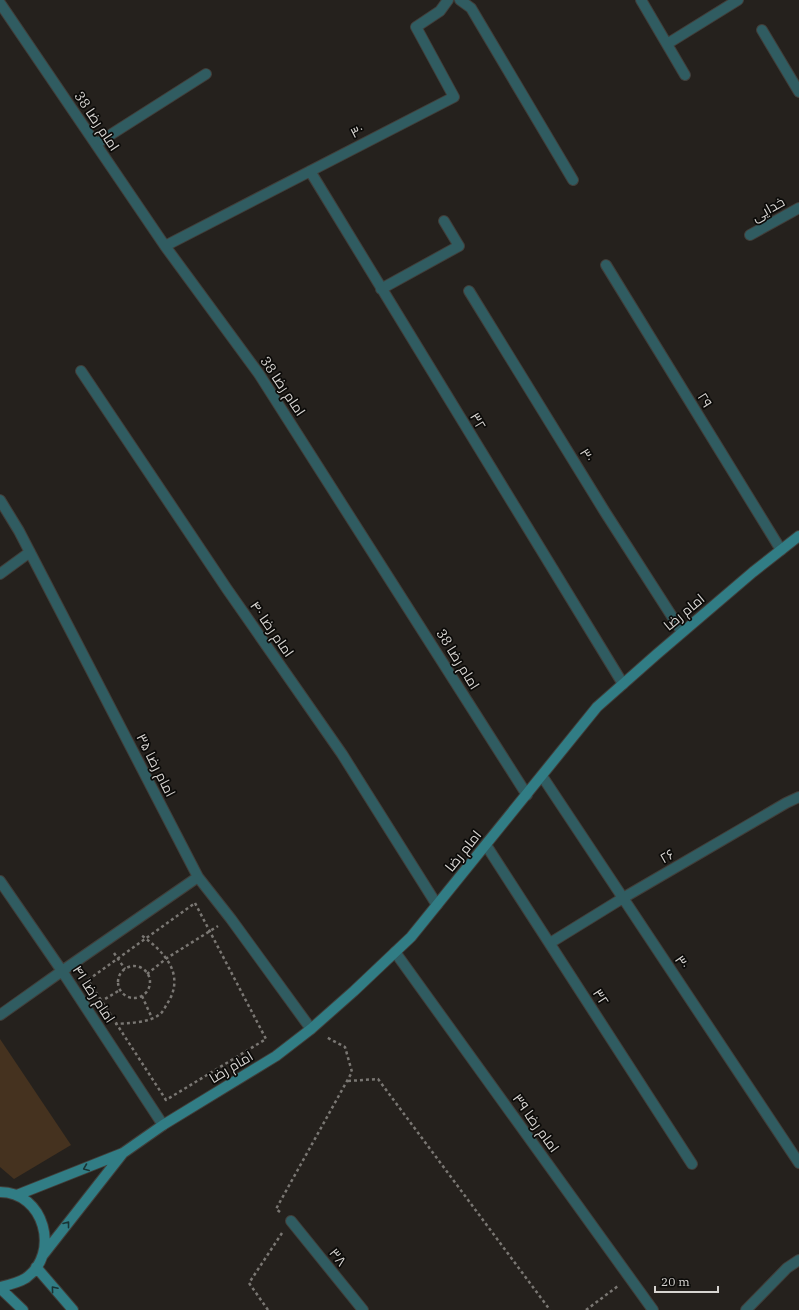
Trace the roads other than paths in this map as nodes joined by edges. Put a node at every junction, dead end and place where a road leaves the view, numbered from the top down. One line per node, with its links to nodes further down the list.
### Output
1 (448, 0): 12 (street, ۳۰)
2 (460, 0): 13 (street)
3 (641, 0): 7 (street)
4 (738, 0): 7 (street)
5 (0, 3): 11 (street, امام رضا 38)
6 (762, 30): 10 (street)
7 (667, 44): 9 (street)
8 (206, 74): 11 (street)
9 (685, 75)
10 (799, 92)
11 (96, 144): 17 (street, امام رضا 38)
12 (310, 171): 17 (street, ۳۰); 19 (street, ۳۲)
13 (573, 180)
14 (798, 212): 16 (street, خدایی)
15 (444, 221): 19 (street)
16 (750, 235)
17 (165, 246): 30 (street, امام رضا 38)
18 (606, 265): 24 (street, ۲۹)
19 (381, 289): 28 (street, ۳۲)
20 (469, 291): 27 (street, ۳۰)
21 (81, 371): 36 (street, امام رضا ۴۰)
22 (0, 500): 25 (street, امام رضا ۳۵)
23 (799, 536): 24 (street, امام رضا)
24 (781, 550): 27 (street, امام رضا)
25 (30, 552): 26 (street); 33 (street, امام رضا ۳۵)
26 (0, 574)
27 (682, 632): 28 (street, امام رضا)
28 (623, 684): 29 (street, امام رضا)
29 (542, 776): 30 (street, امام رضا); 35 (street, ۳۰)
30 (527, 794): 32 (street, امام رضا)
31 (799, 796): 35 (street, ۲۶)
32 (486, 845): 36 (street, امام رضا); 37 (street, ۳۲)
33 (198, 877): 39 (street); 41 (street, امام رضا ۳۵)
34 (0, 881): 39 (street, امام رضا ۴۱)
35 (623, 898): 37 (street, ۲۶); 44 (street, ۳۰)
36 (437, 905): 38 (street, امام رضا)
37 (550, 943): 45 (street, ۳۲)
38 (395, 952): 41 (street, امام رضا); 56 (street, امام رضا ۳۹)
39 (62, 970): 40 (street); 42 (street, امام رضا ۴۱)
40 (0, 1015)
41 (311, 1029): 42 (street, امام رضا)
42 (163, 1125): 43 (street, امام رضا)
43 (123, 1153): 47 (street, one-way to 47); 49 (street, one-way to 43)
44 (799, 1163)
45 (692, 1164)
46 (0, 1192): 47 (street)
47 (17, 1196): 49 (street)
48 (291, 1221): 55 (street, ۳۸)
49 (43, 1254): 51 (street)
50 (799, 1260): 57 (street)
51 (36, 1267): 52 (street); 54 (street, one-way to 51)
52 (0, 1287): 53 (street)
53 (23, 1310)
54 (73, 1310)
55 (363, 1310)
56 (653, 1310)
57 (746, 1310)

